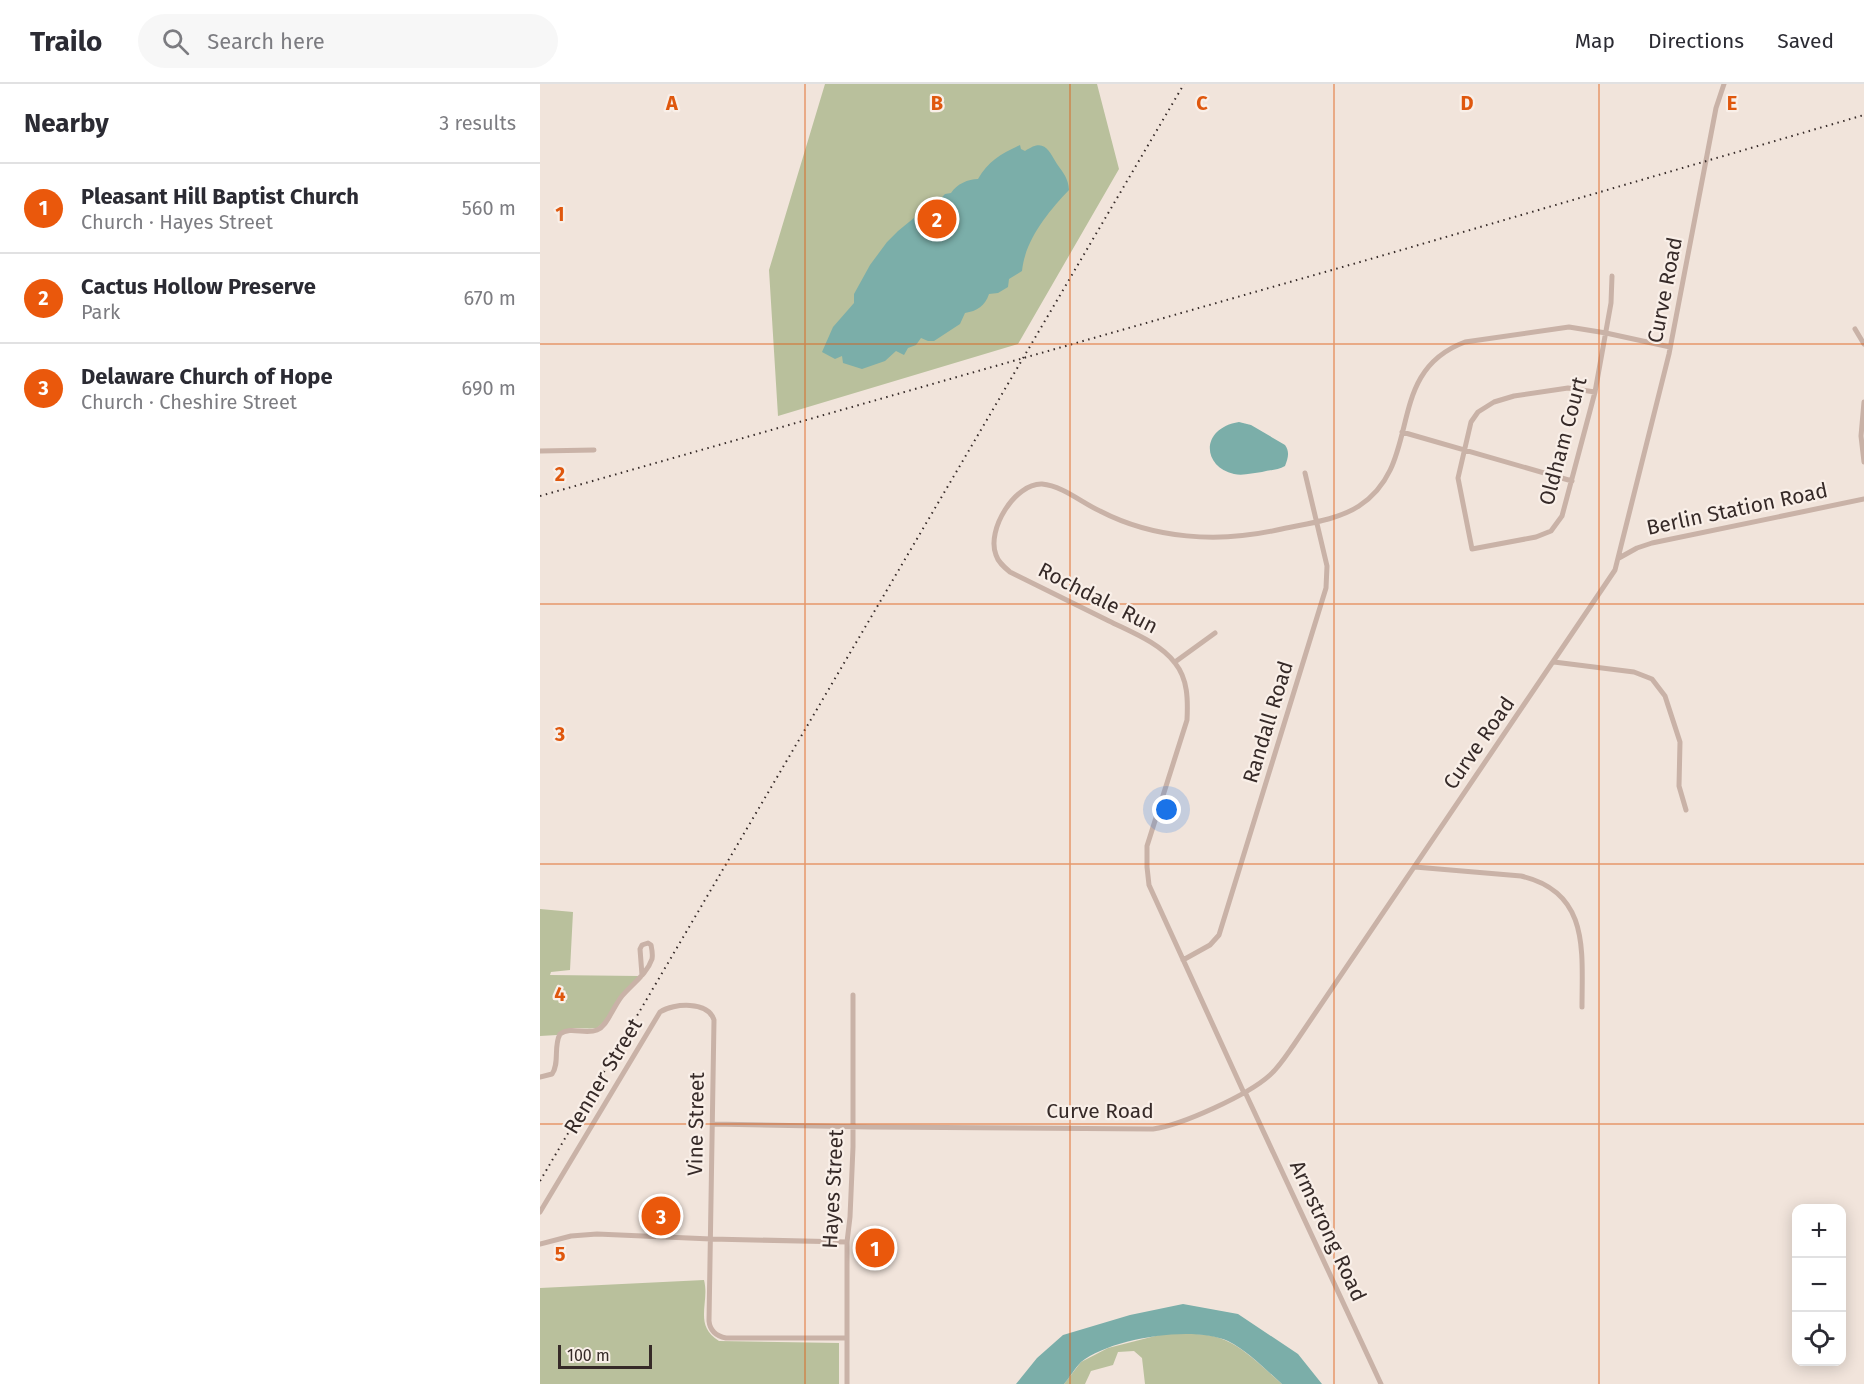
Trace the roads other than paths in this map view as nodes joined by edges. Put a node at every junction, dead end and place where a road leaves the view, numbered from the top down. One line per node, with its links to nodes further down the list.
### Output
1 (1724, 84): 6 (street, Curve Road)
2 (1612, 276): 4 (street, Oldham Court)
3 (1855, 329): 5 (street)
4 (1606, 333): 6 (street, Rochdale Run); 7 (street, Oldham Court); 9 (street, Rochdale Run)
5 (1864, 344)
6 (1670, 347): 18 (street, Curve Road)
7 (1595, 392): 11 (street); 15 (street, Oldham Court)
8 (1864, 402): 13 (street)
9 (1402, 432): 11 (street); 17 (street, Rochdale Run)
10 (594, 450): 12 (street)
11 (1464, 450): 15 (street); 15 (street, Oldham Court)
12 (540, 451)
13 (1864, 462)
14 (1305, 473): 17 (street, Randall Road)
15 (1572, 481)
16 (1864, 499): 18 (street, Berlin Station Road)
17 (1316, 520): 20 (street, Rochdale Run); 24 (street, Randall Road)
18 (1619, 558): 21 (street, Curve Road)
19 (1215, 633): 20 (street)
20 (1175, 662): 24 (street, Rochdale Run)
21 (1554, 662): 22 (street); 23 (street, Curve Road)
22 (1686, 810)
23 (1415, 867): 28 (street); 30 (street, Curve Road)
24 (1183, 960): 30 (street, Rochdale Run)
25 (642, 975): 25 (street); 29 (street)
26 (853, 995): 32 (street, Hayes Street)
27 (688, 1006): 31 (street, Vine Street); 33 (street, Renner Street)
28 (1582, 1007)
29 (541, 1077)
30 (1245, 1092): 32 (street, Curve Road); 39 (street, Armstrong Road)
31 (712, 1124): 32 (street, Curve Road); 34 (street, Vine Street)
32 (853, 1126): 35 (street, Hayes Street)
33 (540, 1212)
34 (711, 1239): 35 (street); 36 (street); 37 (street, Vine Street)
35 (847, 1242): 37 (street, Hayes Street)
36 (540, 1244)
37 (846, 1338): 38 (street, Hayes Street)
38 (847, 1384)
39 (1381, 1384)

